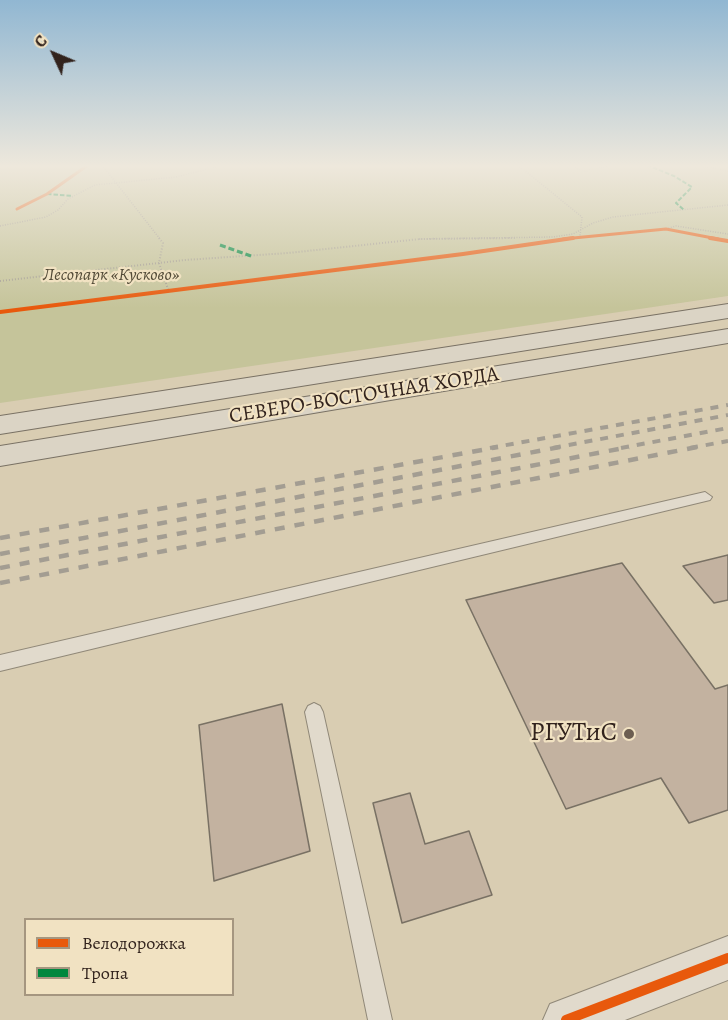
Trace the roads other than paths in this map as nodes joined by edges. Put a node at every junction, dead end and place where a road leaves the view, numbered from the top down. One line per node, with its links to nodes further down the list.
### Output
1 (728, 311): 3 (main road, СЕВЕРО-ВОСТОЧНАЯ ХОРДА)
2 (728, 336): 4 (main road, СЕВЕРО-ВОСТОЧНАЯ ХОРДА)
3 (0, 425)
4 (0, 456)
5 (705, 498): 6 (lane)
6 (0, 663)
7 (315, 711): 9 (lane)
8 (728, 958): 10 (street)
9 (380, 1020)
10 (566, 1020)

